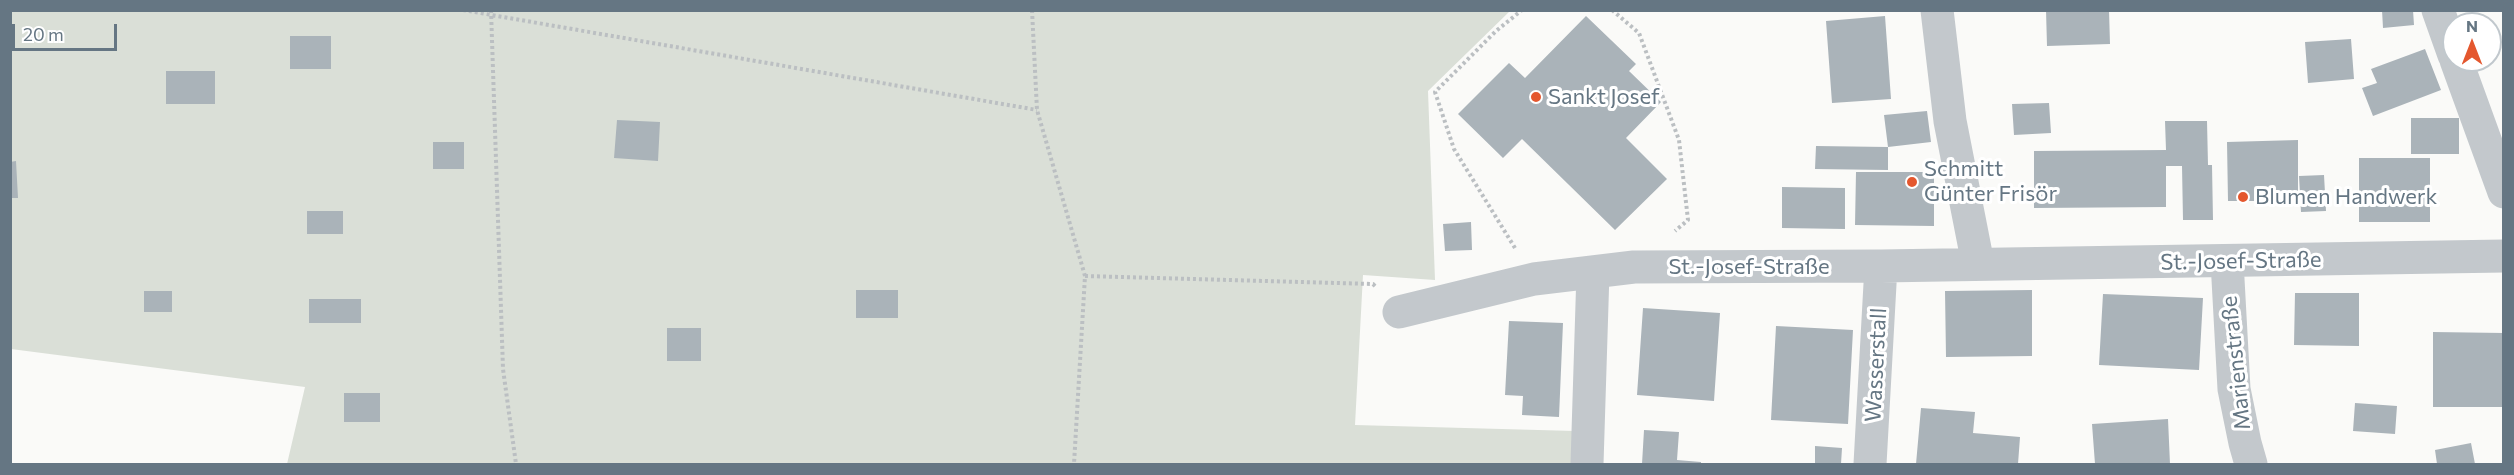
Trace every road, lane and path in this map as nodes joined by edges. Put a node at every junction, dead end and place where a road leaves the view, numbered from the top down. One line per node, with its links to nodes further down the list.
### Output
1 (463, 10): 6 (path)
2 (1032, 10): 8 (path)
3 (1522, 10): 17 (path)
4 (1612, 10): 10 (path)
5 (1937, 10): 13 (street)
6 (491, 12): 8 (path); 19 (path)
7 (2460, 72): 9 (street)
8 (1037, 110): 16 (path)
9 (2504, 192)
10 (1673, 233)
11 (2504, 256): 12 (street, St.-Josef-Straße)
12 (2227, 261): 13 (street, St.-Josef-Straße); 23 (street, Marienstraße)
13 (1978, 264): 14 (street, St.-Josef-Straße)
14 (1881, 266): 15 (street, St.-Josef-Straße); 22 (street, Wasserstall)
15 (1593, 272): 17 (street, St.-Josef-Straße); 21 (street)
16 (1085, 276): 18 (path); 20 (path)
17 (1534, 279): 18 (street, St.-Josef-Straße)
18 (1399, 312)
19 (516, 465)
20 (1074, 465)
21 (1587, 465)
22 (1870, 465)
23 (2251, 465)

